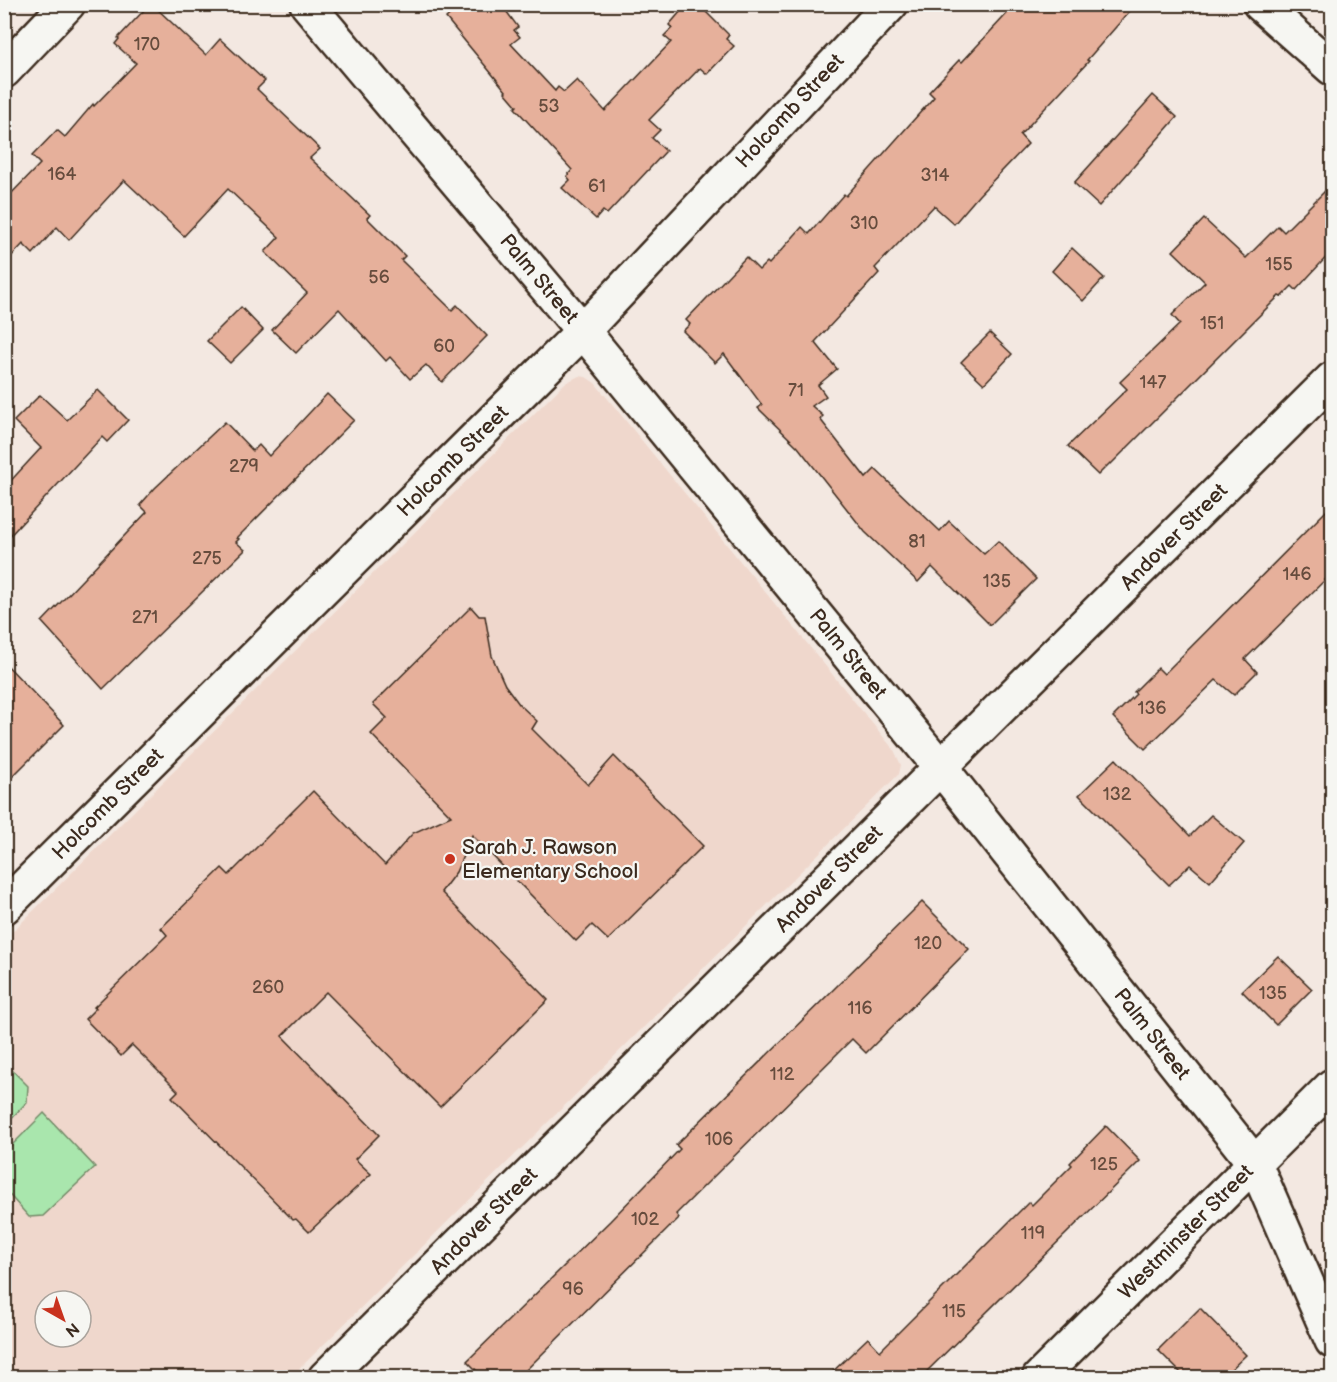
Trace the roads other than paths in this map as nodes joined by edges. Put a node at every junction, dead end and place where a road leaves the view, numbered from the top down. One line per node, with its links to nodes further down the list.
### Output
1 (68, 4): 6 (street)
2 (307, 4): 7 (street, Palm Street)
3 (891, 4): 7 (street, Holcomb Street)
4 (1260, 4): 5 (street)
5 (1332, 68)
6 (4, 71)
7 (583, 331): 9 (street, Palm Street); 10 (street, Holcomb Street)
8 (1332, 380): 9 (street, Andover Street)
9 (941, 768): 12 (street, Palm Street); 14 (street, Andover Street)
10 (4, 907)
11 (1332, 1086): 12 (street, Westminster Street)
12 (1255, 1164): 13 (street, Palm Street); 15 (street, Westminster Street)
13 (1332, 1341)
14 (325, 1377)
15 (1039, 1377)

